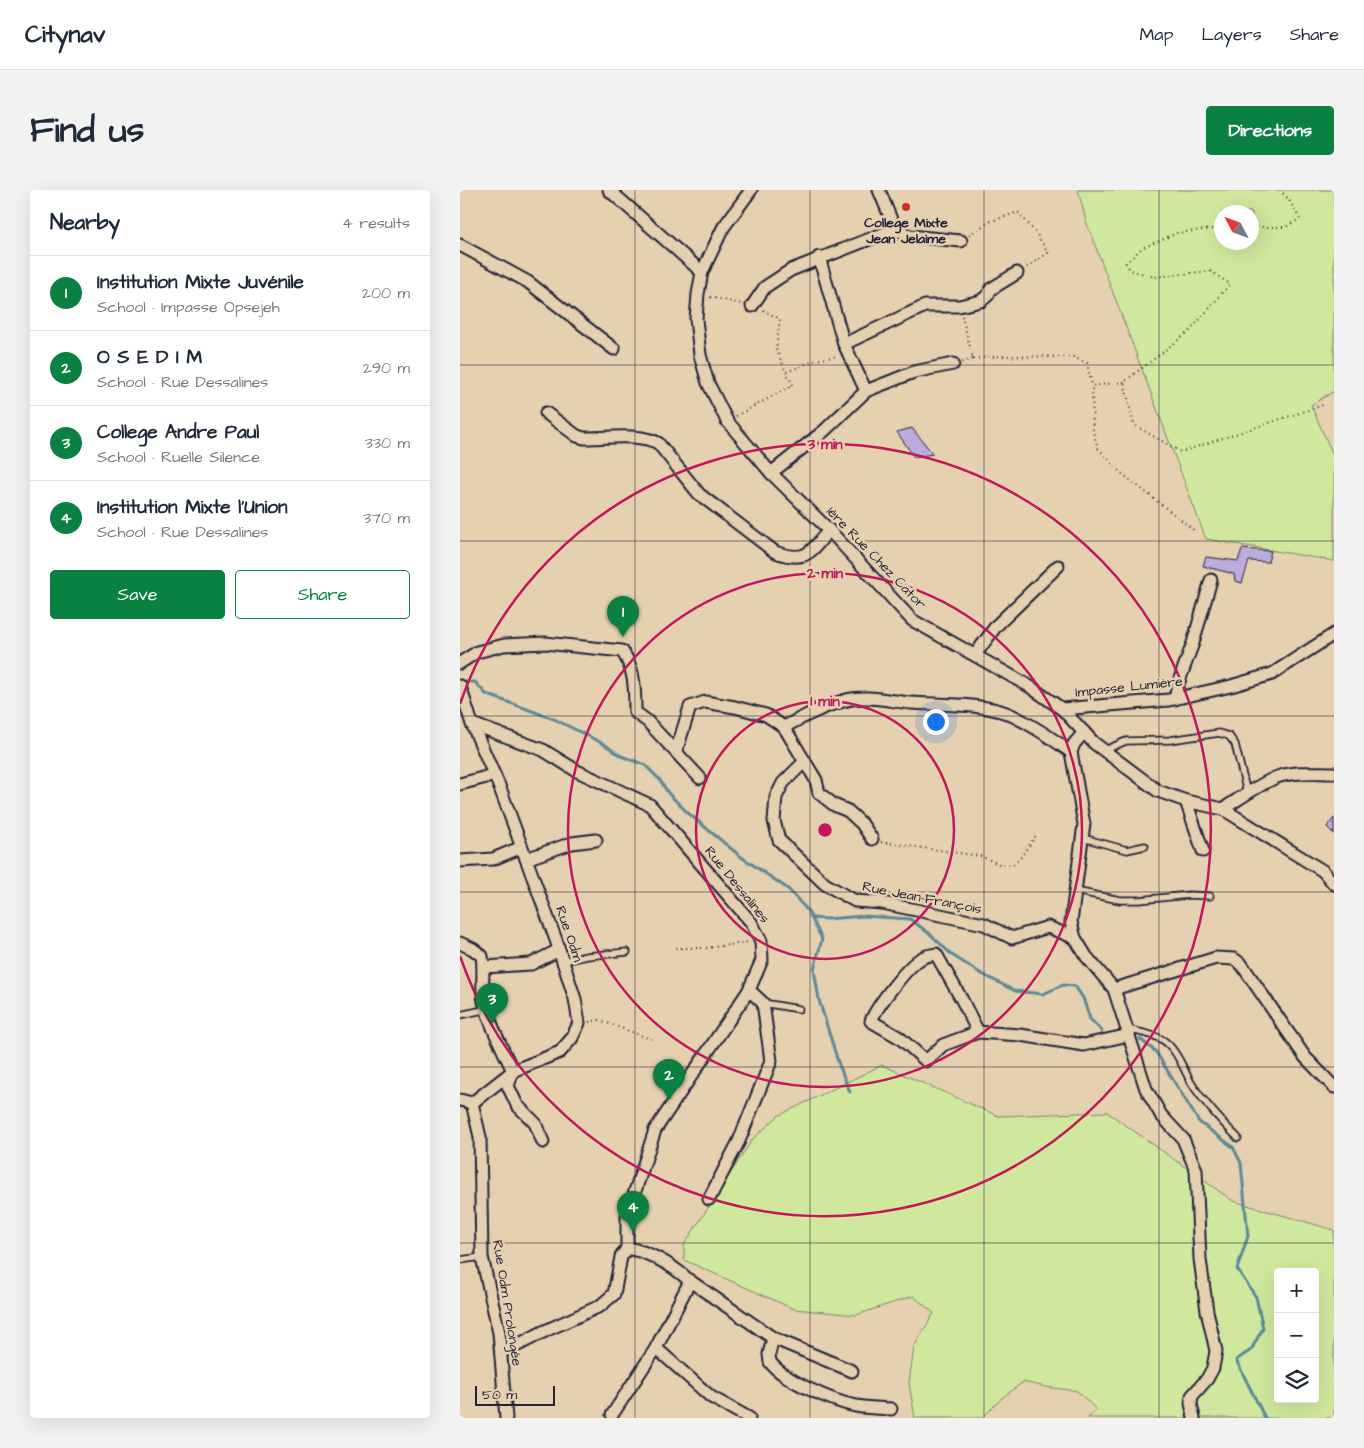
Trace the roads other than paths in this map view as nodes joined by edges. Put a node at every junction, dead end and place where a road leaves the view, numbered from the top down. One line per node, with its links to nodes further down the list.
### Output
1 (609, 190): 8 (street)
2 (751, 190): 8 (street, 1ère Rue Chez Cator)
3 (879, 190): 4 (street)
4 (895, 229): 5 (street); 7 (street)
5 (961, 241)
6 (460, 245): 11 (street)
7 (819, 257): 10 (street); 12 (street)
8 (702, 272): 16 (street, 1ère Rue Chez Cator)
9 (1017, 273): 12 (street)
10 (752, 306)
11 (614, 349)
12 (846, 349): 14 (street)
13 (953, 364): 14 (street)
14 (866, 391): 16 (street)
15 (546, 413): 17 (street)
16 (771, 473): 17 (street, 1ère Rue Chez Cator)
17 (829, 530): 21 (street, 1ère Rue Chez Cator)
18 (1058, 566): 21 (street)
19 (1211, 580): 24 (street)
20 (1334, 634): 24 (street, Impasse Lumière)
21 (975, 655): 26 (street, 1ère Rue Chez Cator)
22 (460, 663): 31 (street)
23 (460, 686): 25 (street, Rue Odm)
24 (1175, 699): 26 (street, Impasse Lumière)
25 (462, 700): 27 (street, Rue Odm)
26 (1062, 708): 29 (street, 1ère Rue Chez Cator)
27 (472, 724): 35 (street, Rue Odm); 58 (street, Rue Dessalines)
28 (784, 727): 31 (street); 32 (street); 33 (street)
29 (1084, 732): 30 (street, 1ère Rue Chez Cator); 32 (street)
30 (1105, 750): 38 (lane); 39 (street, 1ère Rue Chez Cator)
31 (676, 752): 36 (street)
32 (1070, 752): 41 (street)
33 (804, 761): 42 (street); 52 (street, Rue Jean-François)
34 (1334, 773): 38 (street)
35 (494, 775): 37 (street); 45 (street, Rue Odm)
36 (700, 778)
37 (460, 784)
38 (1248, 793): 40 (street)
39 (1186, 801): 40 (street, 1ère Rue Chez Cator); 46 (street)
40 (1223, 809): 49 (street, 1ère Rue Chez Cator)
41 (1082, 838): 44 (lane); 50 (street)
42 (872, 839)
43 (596, 840): 47 (street)
44 (1145, 846)
45 (522, 847): 47 (street, Rue Odm); 48 (street)
46 (1202, 851)
47 (526, 858): 55 (street, Rue Odm)
48 (460, 861)
49 (1334, 884)
50 (1075, 891): 51 (lane); 52 (street)
51 (1210, 896)
52 (1075, 938): 57 (street)
53 (460, 943): 56 (street)
54 (627, 952): 55 (lane)
55 (561, 956): 56 (street); 65 (street, Rue Odm)
56 (484, 967): 60 (street)
57 (1114, 989): 64 (street); 66 (street)
58 (749, 990): 59 (street); 72 (street, Rue Dessalines)
59 (763, 1003): 61 (lane); 71 (street)
60 (488, 1009): 62 (lane); 65 (street)
61 (799, 1009)
62 (460, 1015)
63 (978, 1032): 63 (street); 64 (street)
64 (1129, 1035): 69 (lane); 84 (street)
65 (513, 1071): 68 (street); 70 (street)
66 (1334, 1087)
67 (460, 1100): 68 (street)
68 (472, 1103): 73 (street, Rue Odm Prolongée)
69 (1238, 1138)
70 (543, 1142)
71 (709, 1199)
72 (627, 1248): 75 (street); 78 (street)
73 (482, 1257): 74 (lane); 78 (street, Rue Odm Prolongée)
74 (460, 1260)
75 (690, 1281): 76 (street); 77 (street)
76 (773, 1338): 79 (street); 80 (street)
77 (656, 1348): 81 (street); 83 (street)
78 (501, 1352): 82 (street, Rue Odm Prolongée)
79 (852, 1371)
80 (891, 1409)
81 (610, 1417)
82 (506, 1418)
83 (749, 1418)
84 (1194, 1418)

